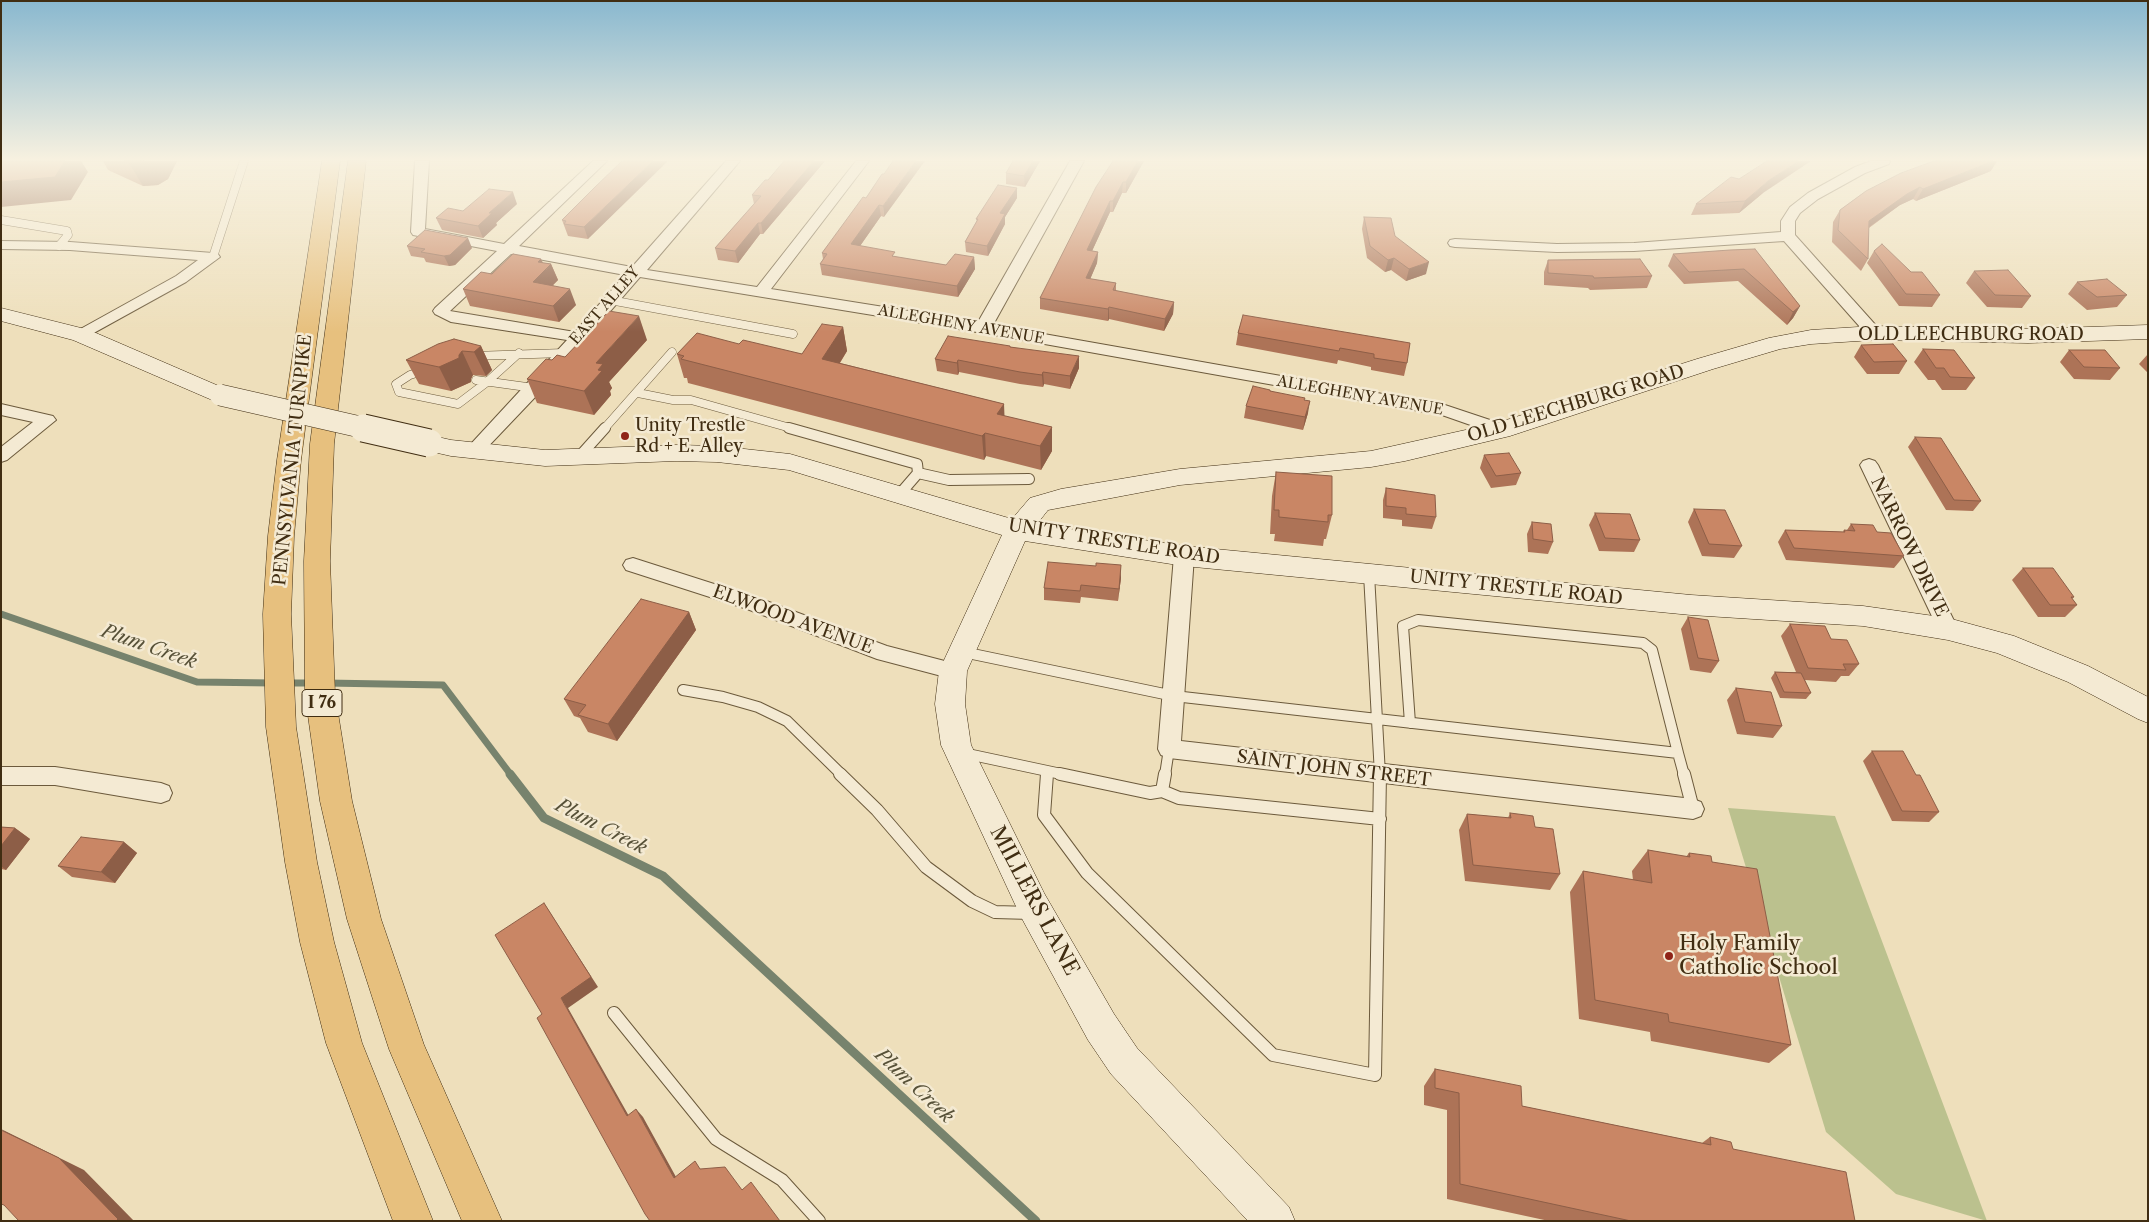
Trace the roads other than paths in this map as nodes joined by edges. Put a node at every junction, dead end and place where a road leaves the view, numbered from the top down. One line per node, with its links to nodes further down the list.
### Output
1 (226, 218): 16 (lane)
2 (323, 218): 68 (highway, PENNSYLVANIA TURNPIKE / I 76)
3 (349, 218): 69 (highway, PENNSYLVANIA TURNPIKE / I 76)
4 (419, 218): 15 (street, ALLEGHENY AVENUE)
5 (541, 218): 15 (street)
6 (683, 218): 17 (street, EAST ALLEY)
7 (819, 218): 18 (street)
8 (1044, 218): 21 (street)
9 (1790, 218): 11 (street)
10 (1, 220): 14 (lane)
11 (1788, 236): 12 (street); 23 (street)
12 (1455, 244)
13 (1, 245): 14 (street)
14 (59, 246): 16 (street)
15 (507, 250): 17 (street, ALLEGHENY AVENUE); 26 (street)
16 (214, 257): 25 (street)
17 (634, 272): 18 (street, ALLEGHENY AVENUE); 19 (street, EAST ALLEY)
18 (761, 292): 21 (street, ALLEGHENY AVENUE)
19 (610, 300): 24 (lane); 26 (street, EAST ALLEY)
20 (1, 314): 25 (street, UNITY TRESTLE ROAD)
21 (983, 328): 37 (street, ALLEGHENY AVENUE)
22 (2148, 332): 23 (street, OLD LEECHBURG ROAD)
23 (1874, 333): 37 (street, OLD LEECHBURG ROAD)
24 (793, 334)
25 (81, 335): 38 (street, UNITY TRESTLE ROAD, bridge)
26 (578, 337): 29 (street, EAST ALLEY)
27 (672, 352): 35 (lane)
28 (519, 353): 29 (lane); 30 (lane); 33 (lane)
29 (564, 353): 34 (street, EAST ALLEY)
30 (461, 359)
31 (429, 371): 33 (lane)
32 (476, 380): 33 (lane)
33 (487, 382): 34 (lane)
34 (534, 388): 38 (street, EAST ALLEY)
35 (638, 393): 40 (lane); 42 (lane)
36 (1, 409): 39 (street)
37 (1502, 430): 45 (street, OLD LEECHBURG ROAD)
38 (475, 450): 40 (street, UNITY TRESTLE ROAD)
39 (1, 456)
40 (578, 458): 44 (street, UNITY TRESTLE ROAD)
41 (1869, 465): 49 (street, NARROW DRIVE)
42 (918, 473): 43 (lane); 44 (lane)
43 (1029, 479)
44 (900, 494): 45 (street, UNITY TRESTLE ROAD)
45 (1017, 530): 46 (street, UNITY TRESTLE ROAD); 50 (street, MILLERS LANE)
46 (1184, 556): 48 (street, UNITY TRESTLE ROAD); 52 (street)
47 (633, 565): 50 (street, ELWOOD AVENUE)
48 (1368, 574): 49 (street, UNITY TRESTLE ROAD); 54 (lane)
49 (1948, 629): 53 (street, UNITY TRESTLE ROAD)
50 (958, 662): 52 (lane); 57 (street, MILLERS LANE)
51 (683, 690): 66 (lane)
52 (1174, 696): 54 (lane); 56 (street)
53 (2148, 711)
54 (1377, 719): 55 (lane); 60 (lane)
55 (1410, 723): 58 (lane); 58 (lane)
56 (1169, 750): 60 (street, SAINT JOHN STREET); 62 (lane)
57 (960, 753): 59 (lane); 66 (street, MILLERS LANE)
58 (1678, 753): 64 (lane)
59 (1047, 771): 62 (lane); 65 (lane)
60 (1380, 774): 64 (street, SAINT JOHN STREET); 65 (lane)
61 (1, 776): 63 (street)
62 (1162, 791): 65 (lane)
63 (161, 793)
64 (1693, 809)
65 (1380, 819)
66 (1037, 913): 71 (street, MILLERS LANE)
67 (614, 1013): 70 (lane)
68 (413, 1221)
69 (482, 1221)
70 (819, 1221)
71 (1275, 1221)

